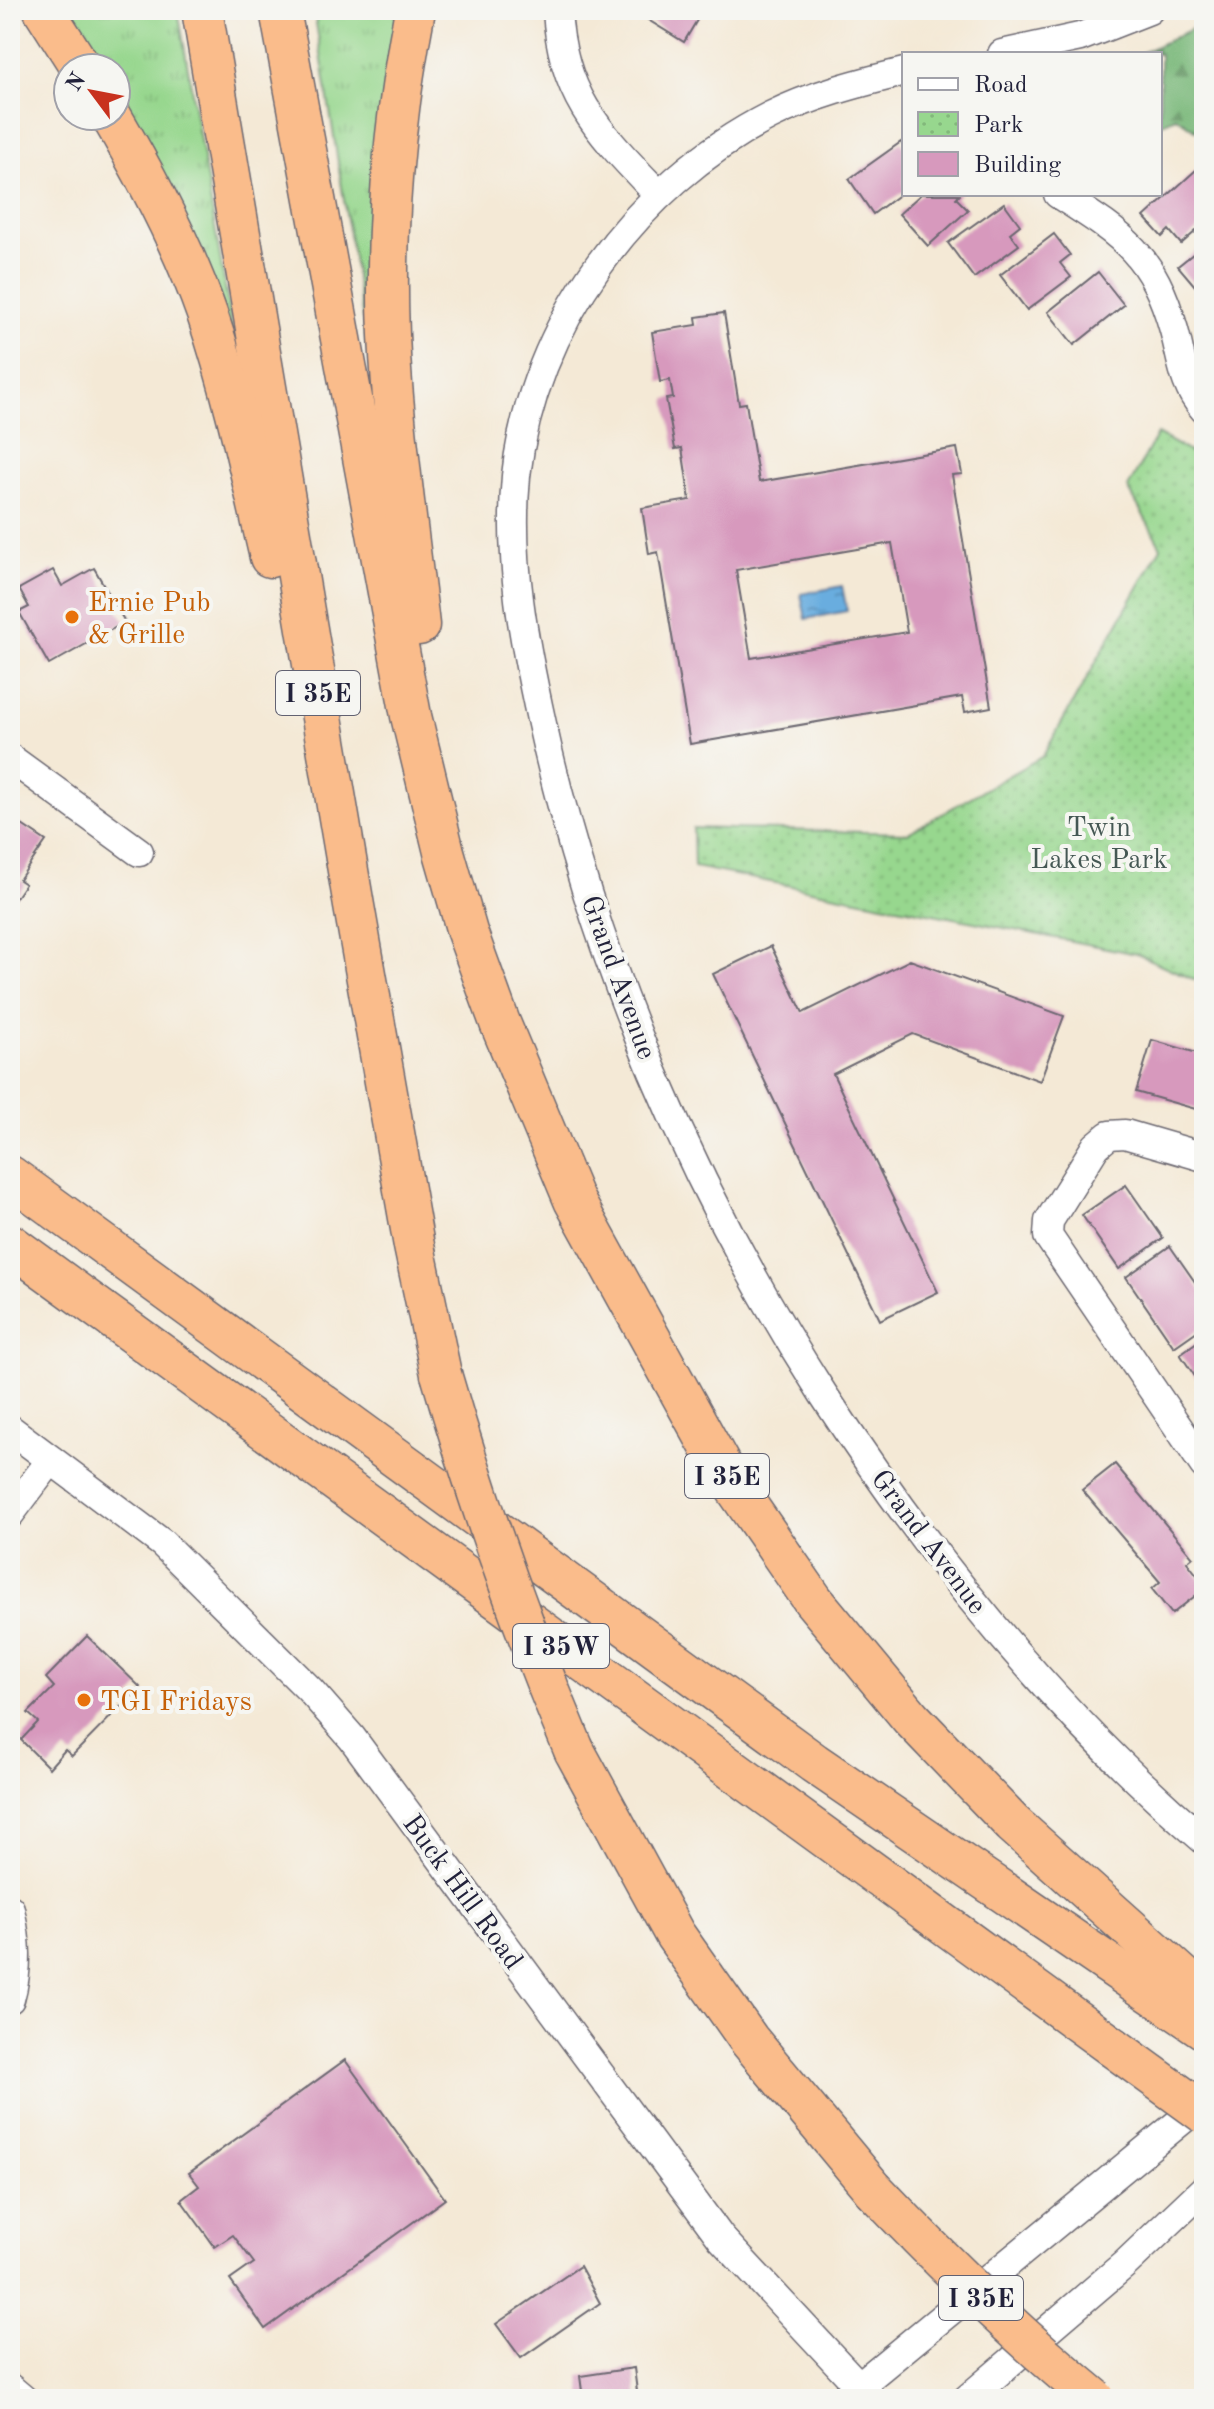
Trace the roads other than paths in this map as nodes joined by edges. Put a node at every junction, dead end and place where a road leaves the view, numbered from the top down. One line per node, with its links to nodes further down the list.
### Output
1 (44, 10): 7 (highway)
2 (202, 10): 17 (highway, I 35E)
3 (280, 10): 16 (highway, I 35E)
4 (415, 10): 16 (highway)
5 (557, 10): 11 (street)
6 (1149, 10): 8 (street)
7 (71, 52)
8 (1011, 52)
9 (902, 72): 11 (street, Grand Avenue)
10 (120, 132): 17 (highway)
11 (659, 195): 25 (street, Grand Avenue)
12 (1061, 196): 13 (street)
13 (1204, 409)
14 (10, 758): 15 (street)
15 (139, 852)
16 (444, 852): 27 (highway, I 35E)
17 (354, 906): 37 (highway, I 35E, bridge)
18 (1204, 1157): 23 (street)
19 (10, 1176): 27 (highway, I 35W)
20 (10, 1244): 31 (highway, I 35W, bridge)
21 (12, 1436): 22 (street, Buck Hill Road)
22 (51, 1460): 24 (street); 34 (street, Buck Hill Road)
23 (1204, 1465)
24 (10, 1514)
25 (1204, 1840)
26 (10, 1909): 28 (street)
27 (1187, 1994): 29 (highway, I 35W)
28 (10, 1999)
29 (1204, 2029)
30 (1204, 2102): 34 (street)
31 (1204, 2113)
32 (1204, 2189): 36 (street)
33 (10, 2388): 35 (street)
34 (857, 2395)
35 (23, 2399)
36 (967, 2399)
37 (1095, 2399)

